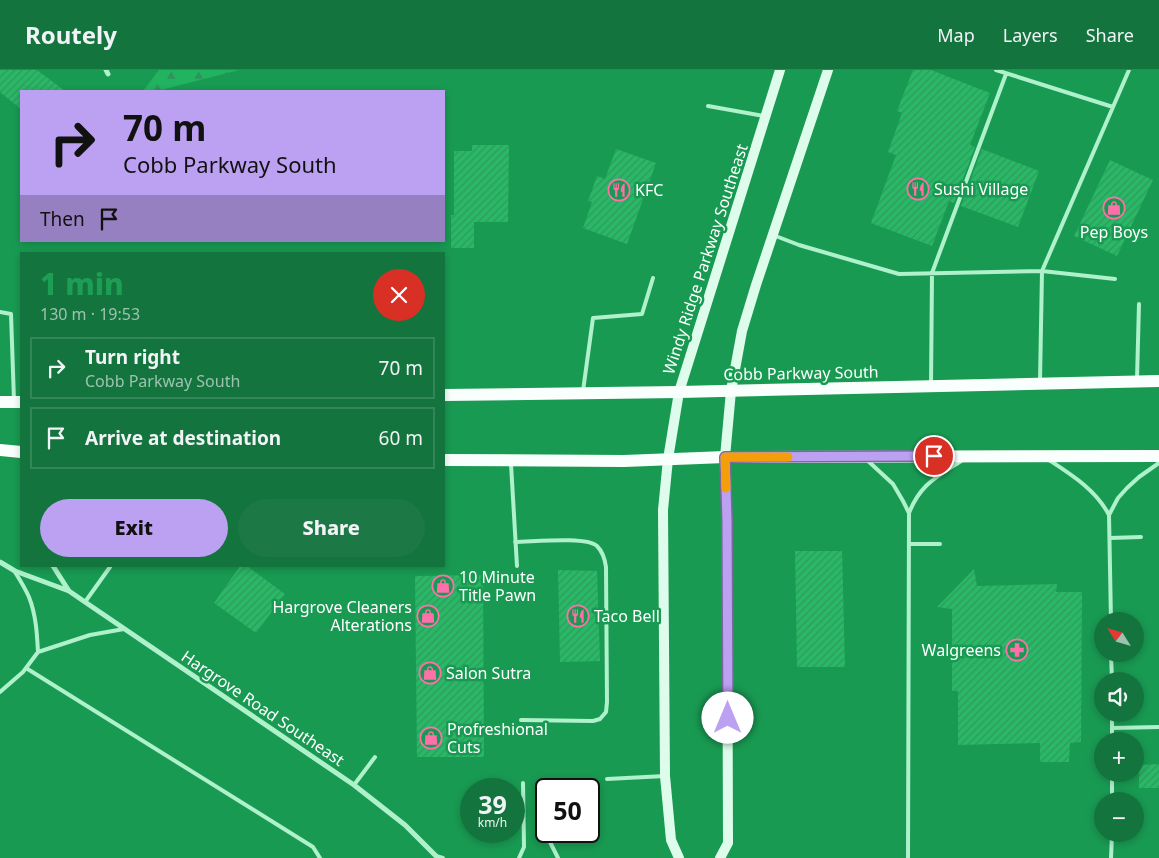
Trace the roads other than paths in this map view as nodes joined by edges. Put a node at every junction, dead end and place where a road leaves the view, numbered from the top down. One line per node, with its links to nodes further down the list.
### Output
1 (780, 70): 8 (main road, Windy Ridge Parkway Southeast)
2 (828, 70): 9 (main road)
3 (996, 70): 5 (lane)
4 (1129, 70): 7 (lane)
5 (1006, 74): 7 (lane); 11 (lane)
6 (708, 106): 8 (lane)
7 (1113, 107): 10 (lane)
8 (766, 116): 21 (main road, Windy Ridge Parkway Southeast)
9 (773, 235): 11 (lane); 20 (main road)
10 (1042, 271): 11 (lane); 13 (lane); 18 (lane)
11 (932, 273): 19 (lane)
12 (653, 278): 22 (lane)
13 (1115, 279)
14 (1139, 304): 17 (lane)
15 (0, 312): 25 (lane)
16 (1159, 381): 17 (main road, Cobb Parkway South)
17 (1137, 382): 18 (main road, Cobb Parkway South)
18 (1040, 384): 19 (main road, Cobb Parkway South)
19 (931, 386): 20 (main road, Cobb Parkway South)
20 (732, 391): 21 (main road, Cobb Parkway South); 30 (main road)
21 (679, 392): 22 (main road, Cobb Parkway South); 33 (main road, Windy Ridge Parkway Southeast)
22 (582, 393): 23 (main road, Cobb Parkway South)
23 (445, 395)
24 (0, 402): 25 (main road)
25 (18, 402)
26 (0, 450): 27 (main road)
27 (20, 452)
28 (969, 456): 31 (main road); 32 (main road); 37 (lane)
29 (1159, 456): 32 (main road)
30 (725, 457): 31 (main road); 33 (main road); 74 (main road)
31 (863, 457): 37 (lane)
32 (1044, 457): 38 (lane)
33 (668, 459): 35 (main road); 62 (main road, Windy Ridge Parkway Southeast)
34 (445, 460): 35 (main road)
35 (511, 460): 41 (lane)
36 (1159, 463): 38 (lane)
37 (909, 513): 42 (lane)
38 (1109, 515): 40 (lane)
39 (1142, 537): 40 (lane)
40 (1110, 538): 51 (lane)
41 (515, 542): 45 (lane); 56 (lane)
42 (910, 544): 43 (lane); 75 (lane)
43 (940, 544)
44 (1, 562): 48 (street, Hargrove Road Southeast)
45 (517, 566)
46 (54, 567): 49 (street, Hargrove Road Southeast)
47 (110, 567): 50 (lane)
48 (15, 572): 49 (street, Hargrove Road Southeast); 53 (lane)
49 (69, 591): 50 (street, Hargrove Road Southeast)
50 (85, 602): 52 (street, Hargrove Road Southeast)
51 (1111, 612)
52 (124, 629): 53 (lane); 64 (street, Hargrove Road Southeast)
53 (38, 652): 54 (lane)
54 (26, 668): 55 (lane); 69 (lane)
55 (0, 692)
56 (520, 720)
57 (1112, 722): 59 (lane)
58 (1159, 727): 59 (lane)
59 (1112, 728): 60 (lane)
60 (1112, 732)
61 (375, 757): 64 (lane)
62 (665, 776): 63 (lane); 73 (main road, Windy Ridge Parkway Southeast)
63 (607, 779)
64 (354, 785): 68 (street, Hargrove Road Southeast)
65 (1112, 842): 76 (lane)
66 (524, 843): 71 (lane)
67 (550, 843): 72 (lane)
68 (436, 856): 70 (lane)
69 (320, 858)
70 (443, 858)
71 (519, 858)
72 (558, 858)
73 (679, 858)
74 (720, 858)
75 (908, 858)
76 (1111, 858)

